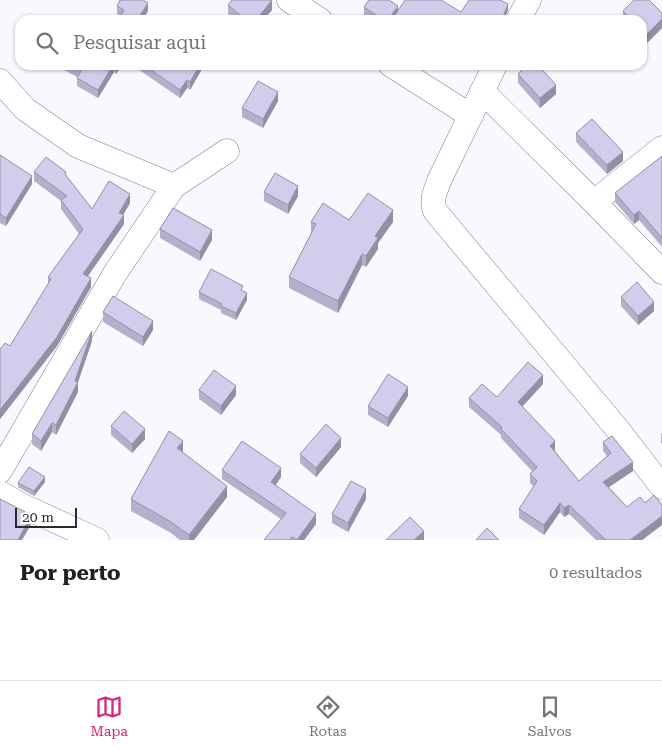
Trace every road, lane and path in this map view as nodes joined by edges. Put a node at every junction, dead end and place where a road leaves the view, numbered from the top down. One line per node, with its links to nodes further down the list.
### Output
1 (289, 0): 3 (street)
2 (529, 0): 4 (street)
3 (312, 15)
4 (521, 15)
5 (399, 70): 9 (street)
6 (492, 70): 8 (street)
7 (0, 81): 12 (street)
8 (482, 91): 9 (street); 13 (street)
9 (471, 116): 16 (street)
10 (662, 148): 13 (street)
11 (227, 151): 12 (street)
12 (174, 186): 15 (street)
13 (594, 202): 14 (street)
14 (662, 272)
15 (0, 472)
16 (662, 487)
17 (0, 493): 18 (street)
18 (98, 540)

